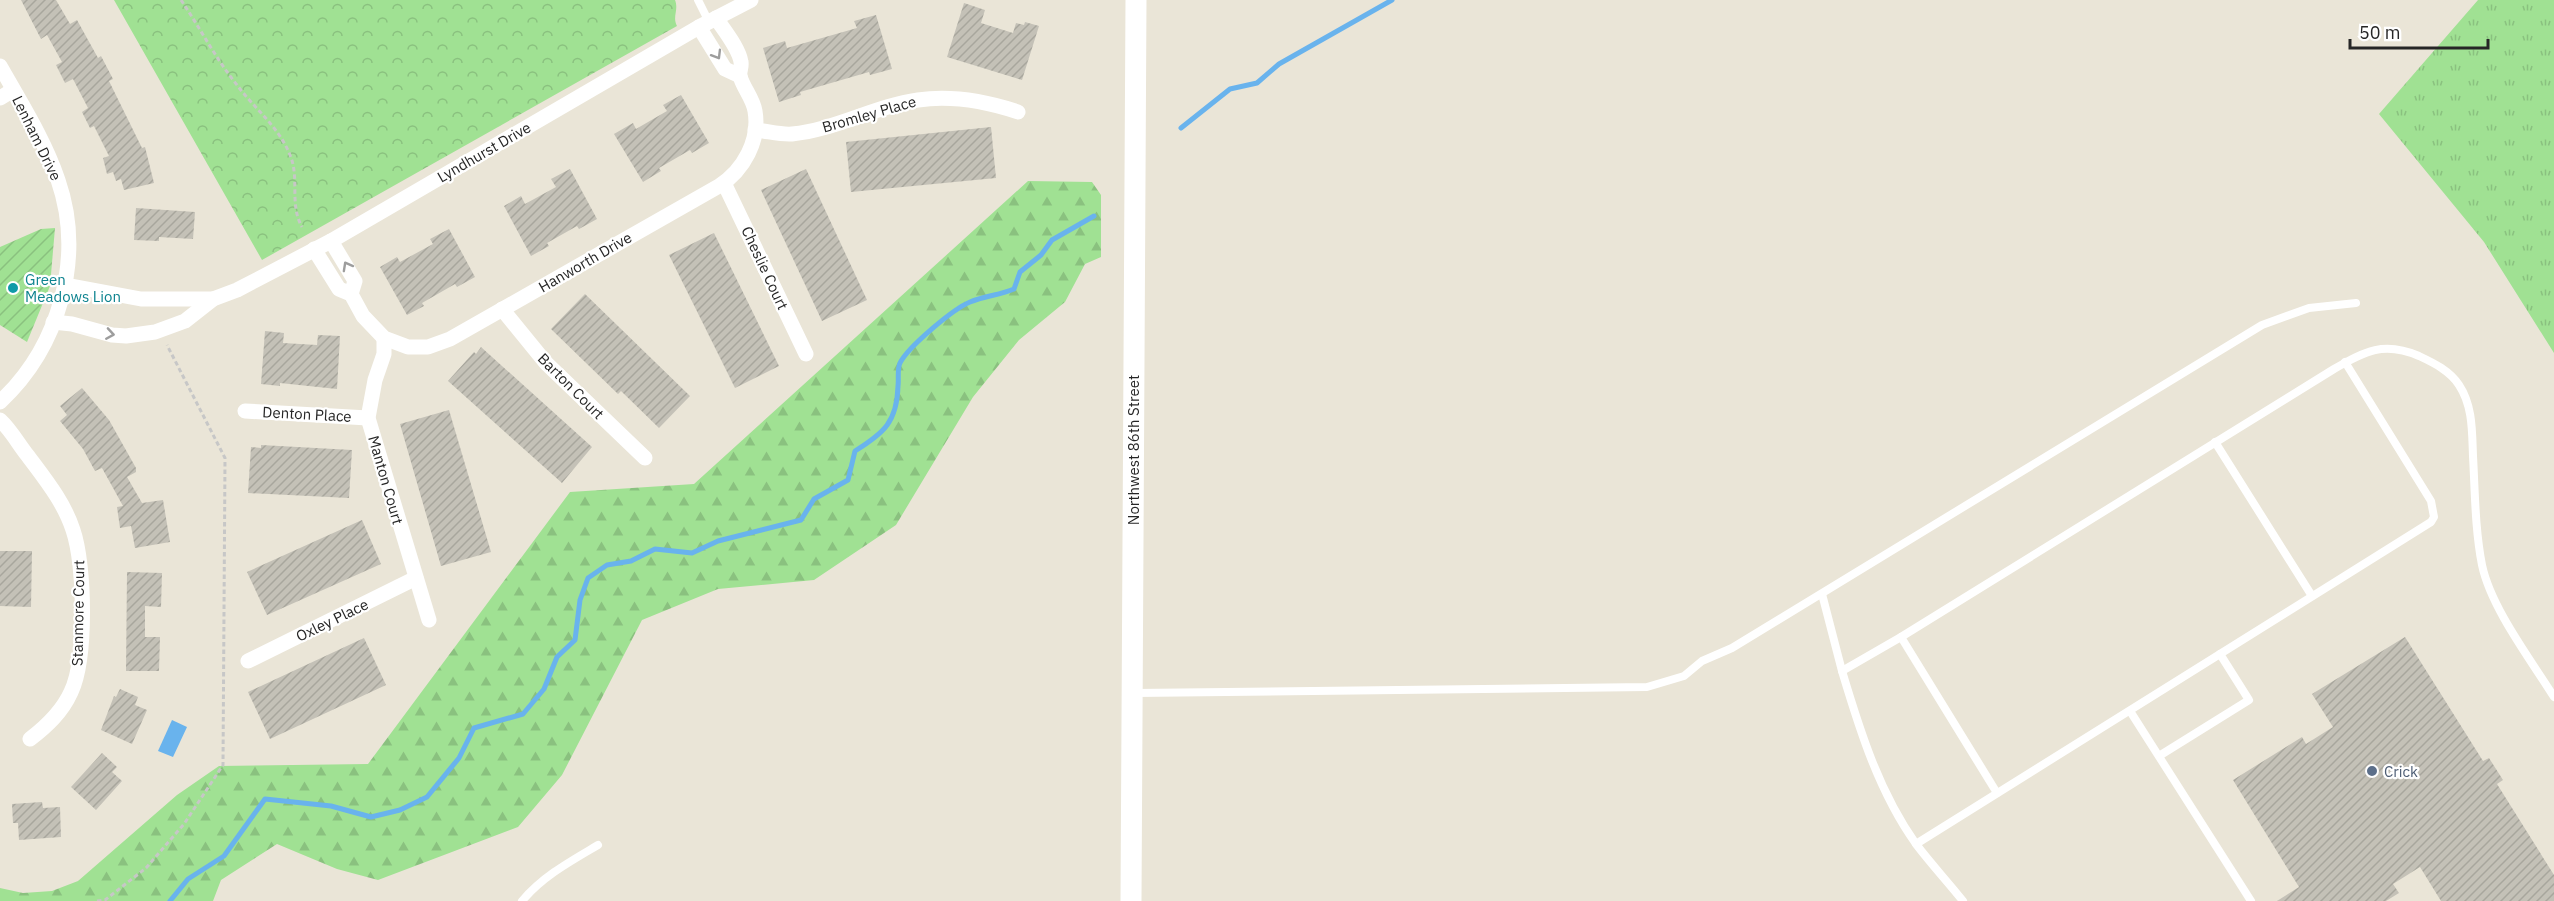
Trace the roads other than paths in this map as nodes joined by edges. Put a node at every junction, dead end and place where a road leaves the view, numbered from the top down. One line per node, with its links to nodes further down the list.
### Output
1 (698, 0): 4 (lane)
2 (751, 0): 4 (street, Lyndhurst Drive)
3 (1136, 0): 35 (main road, Northwest 86th Street)
4 (708, 22): 8 (street, Hanworth Drive); 10 (street, Lyndhurst Drive)
5 (0, 66): 6 (street, Lenham Drive)
6 (7, 94): 12 (street, Lenham Drive)
7 (1018, 112): 8 (street, Bromley Place)
8 (755, 130): 9 (street, Hanworth Drive)
9 (724, 183): 16 (street, Hanworth Drive); 19 (street, Cheslie Court)
10 (331, 241): 11 (street, Lyndhurst Drive); 13 (street, Hanworth Drive, one-way to 10)
11 (314, 249): 13 (street, Hanworth Drive); 14 (street, Lyndhurst Drive)
12 (66, 285): 14 (street, Lyndhurst Drive); 17 (street, Lenham Drive)
13 (351, 294): 18 (street, Hanworth Drive)
14 (213, 298): 17 (street, Lyndhurst Drive, one-way to 14)
15 (2355, 303): 28 (lane)
16 (502, 309): 18 (street, Hanworth Drive); 26 (street, Barton Court)
17 (53, 322): 21 (street, Lenham Drive)
18 (384, 338): 23 (street, Manton Court)
19 (806, 354)
20 (2345, 362): 25 (lane); 29 (lane); 36 (lane)
21 (0, 402)
22 (245, 411): 23 (street, Denton Place)
23 (368, 418): 27 (street, Manton Court)
24 (0, 420): 38 (street, Stanmore Court)
25 (2215, 442): 29 (lane); 31 (lane)
26 (645, 458)
27 (416, 579): 30 (street, Manton Court); 33 (street, Oxley Place)
28 (1822, 594): 34 (lane); 35 (lane)
29 (2313, 596): 32 (lane)
30 (429, 620)
31 (1901, 637): 34 (lane); 40 (lane)
32 (2220, 654): 37 (lane); 39 (lane)
33 (248, 661)
34 (1842, 671): 41 (lane)
35 (1131, 693): 44 (main road, Northwest 86th Street)
36 (2554, 697)
37 (2130, 711): 39 (lane); 40 (lane)
38 (30, 739)
39 (2159, 756): 46 (lane)
40 (1997, 793): 41 (lane)
41 (1916, 844): 45 (lane)
42 (598, 845): 43 (lane)
43 (522, 901)
44 (1131, 901)
45 (1964, 901)
46 (2251, 901)

